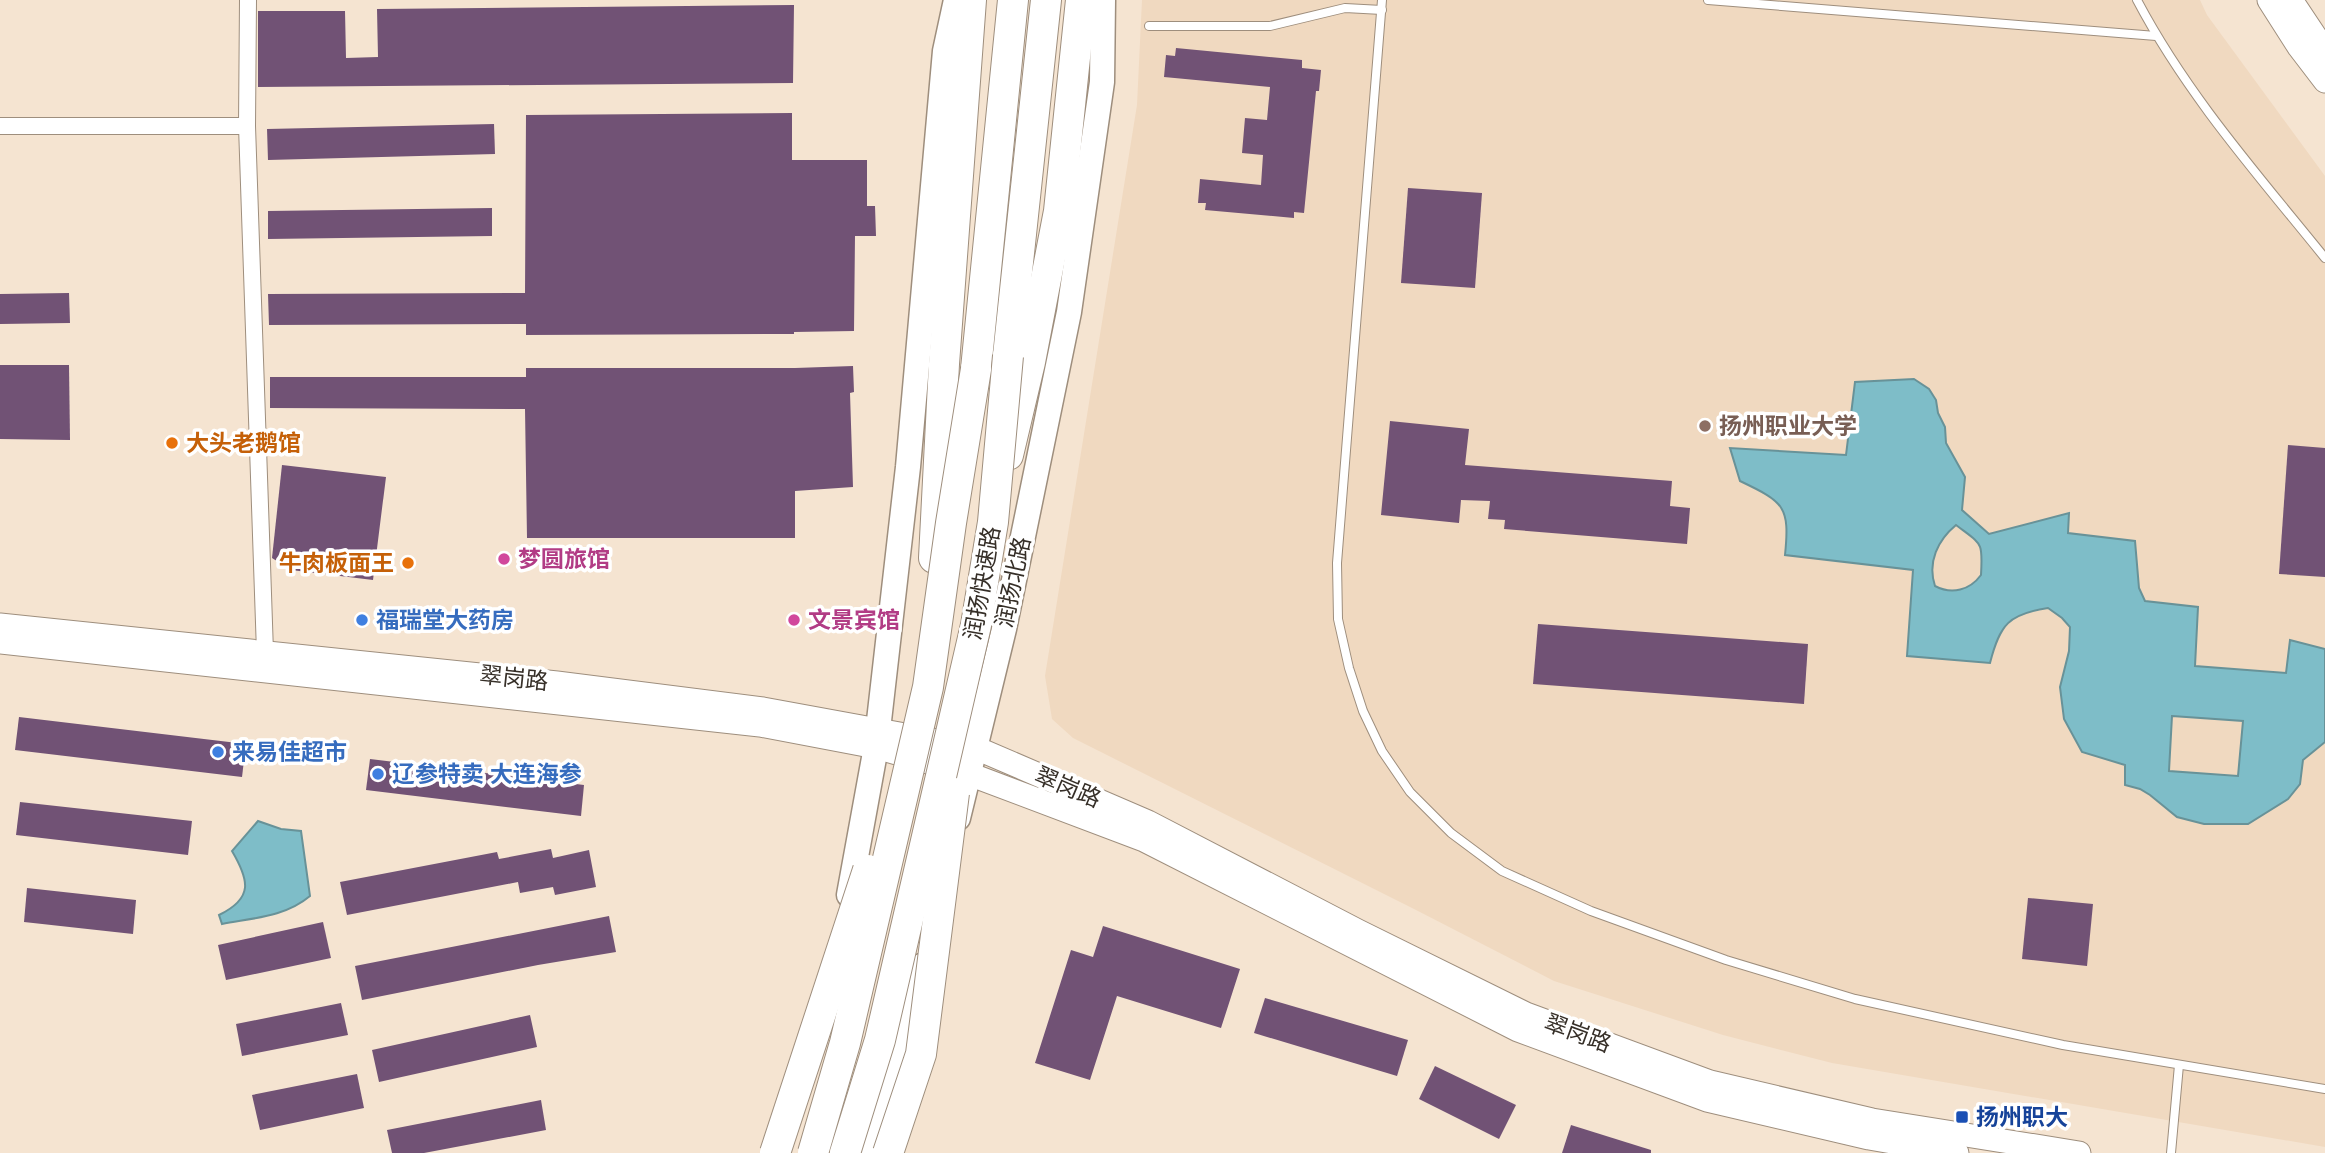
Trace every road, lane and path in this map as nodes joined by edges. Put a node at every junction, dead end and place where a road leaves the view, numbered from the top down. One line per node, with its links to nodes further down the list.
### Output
1 (248, 0): 19 (street)
2 (956, 0): 27 (main road)
3 (971, 0): 26 (highway, bridge)
4 (1013, 0): 26 (highway, 润扬快速路, bridge)
5 (1046, 0): 21 (highway, 润扬快速路)
6 (1081, 0): 21 (highway)
7 (1103, 0): 28 (main road, 润扬北路)
8 (1382, 0): 13 (lane)
9 (1708, 0): 15 (lane)
10 (2137, 0): 15 (lane)
11 (2269, 0): 17 (main road)
12 (2291, 0): 16 (main road)
13 (1382, 10): 14 (lane); 30 (lane)
14 (1149, 26)
15 (2156, 36): 20 (lane)
16 (2325, 51)
17 (2325, 81)
18 (0, 126): 19 (street)
19 (247, 126): 25 (street)
20 (2325, 258)
21 (1019, 359): 23 (highway, 润扬快速路, bridge)
22 (0, 625): 25 (main road, 翠岗路)
23 (976, 625): 35 (highway, 润扬快速路, bridge); 37 (highway, bridge)
24 (0, 642): 27 (main road, 翠岗路)
25 (265, 652): 27 (main road, 翠岗路)
26 (928, 687): 32 (highway, bridge); 34 (highway, 润扬快速路, bridge)
27 (876, 737): 28 (main road, 翠岗路); 29 (main road, 翠岗路); 33 (main road)
28 (976, 748): 29 (main road, 润扬北路); 39 (main road, 翠岗路)
29 (969, 774): 36 (main road, 润扬北路); 38 (main road, 翠岗路)
30 (2179, 1065): 31 (lane); 40 (lane)
31 (2325, 1089)
32 (775, 1153)
33 (791, 1153)
34 (813, 1153)
35 (845, 1153)
36 (867, 1153)
37 (888, 1153)
38 (1957, 1153)
39 (2079, 1153)
40 (2171, 1153)

